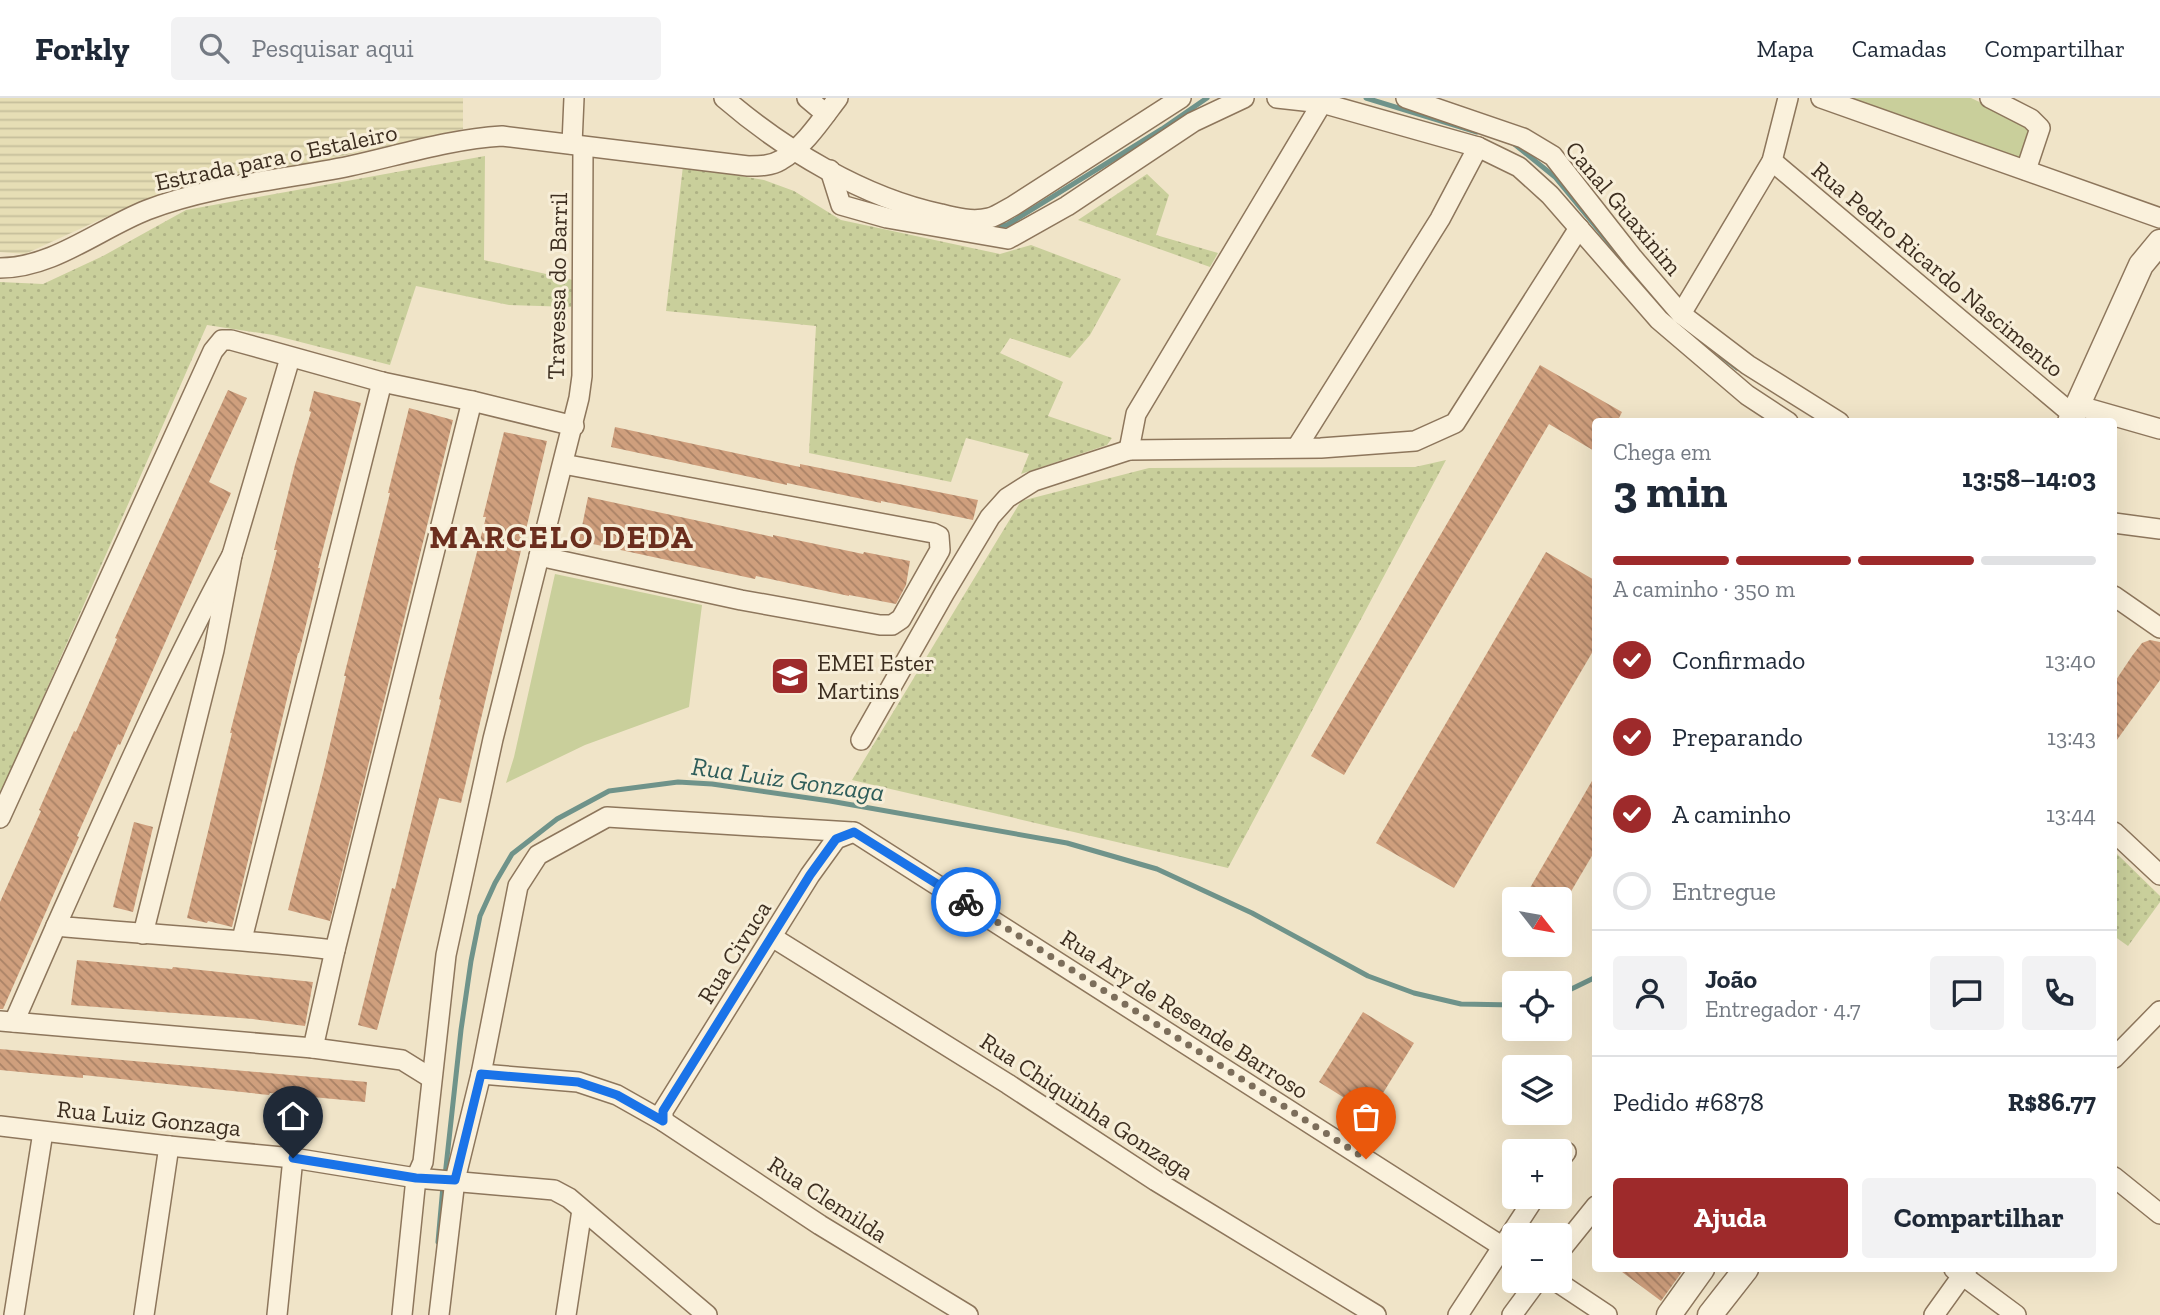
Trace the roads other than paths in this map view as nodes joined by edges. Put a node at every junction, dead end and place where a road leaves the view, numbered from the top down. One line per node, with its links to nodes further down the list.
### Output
1 (574, 98): 14 (street, Travessa do Barril)
2 (724, 98): 16 (street)
3 (807, 98): 13 (street)
4 (838, 98): 13 (street)
5 (1244, 98): 18 (street)
6 (1277, 98): 12 (street)
7 (1406, 98): 24 (street, Canal Guaxinim)
8 (1788, 98): 17 (street)
9 (1821, 98): 19 (street)
10 (1990, 98): 19 (street)
11 (1175, 99): 18 (street)
12 (1322, 103): 15 (street); 36 (street)
13 (826, 114): 16 (street)
14 (578, 145): 16 (street, Estrada para o Estaleiro); 23 (street, Estrada para o Estaleiro); 33 (street, Travessa do Barril)
15 (1478, 147): 21 (street); 35 (street)
16 (795, 150): 18 (street)
17 (1772, 162): 24 (street); 28 (street, Rua Pedro Ricardo Nascimento)
18 (830, 170)
19 (2026, 170): 20 (street)
20 (2160, 218)
21 (1579, 228): 30 (street); 35 (street)
22 (2160, 242): 28 (street)
23 (0, 268)
24 (1681, 314): 29 (street, Canal Guaxinim)
25 (290, 358): 26 (street); 42 (street); 49 (street)
26 (382, 382): 27 (street); 56 (street)
27 (472, 401): 33 (street); 57 (street)
28 (2072, 414): 31 (street, Rua Pedro Ricardo Nascimento)
29 (1821, 416)
30 (1782, 418)
31 (2095, 418)
32 (2117, 422): 34 (street, Rua Pedro Ricardo Nascimento)
33 (574, 426): 37 (street, Travessa do Barril)
34 (2160, 429)
35 (1297, 447): 36 (street)
36 (1129, 450): 41 (street)
37 (563, 464): 40 (street); 43 (street, Travessa do Barril)
38 (2117, 523): 39 (street)
39 (2160, 529)
40 (939, 536): 41 (street); 45 (street)
41 (975, 543): 47 (street)
42 (232, 555): 53 (street); 54 (street)
43 (539, 556): 45 (street); 63 (street, Travessa do Barril)
44 (2117, 598): 46 (street)
45 (892, 625): 47 (street)
46 (2160, 628)
47 (920, 636): 48 (street)
48 (861, 740)
49 (0, 818)
50 (860, 835): 55 (street, Rua Civuca); 62 (street); 76 (street, Rua Ary de Resende Barroso)
51 (2117, 835): 52 (street)
52 (2160, 875)
53 (56, 926): 54 (street); 59 (street)
54 (143, 934): 56 (street)
55 (772, 937): 64 (street, Rua Civuca); 92 (street, Rua Chiquinha Gonzaga)
56 (242, 939): 57 (street)
57 (335, 950): 60 (street)
58 (2160, 1012): 61 (street)
59 (7, 1021): 60 (street)
60 (313, 1048): 63 (street)
61 (2117, 1055)
62 (481, 1074): 64 (street, Rua Clemilda); 71 (street)
63 (431, 1078): 69 (street, Travessa do Barril)
64 (663, 1121): 91 (street, Rua Clemilda)
65 (0, 1126): 66 (street, Rua Luiz Gonzaga)
66 (43, 1132): 67 (street, Rua Luiz Gonzaga); 84 (street)
67 (169, 1146): 68 (street, Rua Luiz Gonzaga); 85 (street)
68 (293, 1158): 69 (street, Rua Luiz Gonzaga); 86 (street)
69 (421, 1178): 71 (street, Rua Luiz Gonzaga); 87 (street, Travessa do Barril)
70 (2117, 1179): 74 (street)
71 (452, 1180): 72 (street, Rua Luiz Gonzaga); 88 (street)
72 (582, 1210): 89 (street); 90 (street, Rua Luiz Gonzaga)
73 (1592, 1211): 75 (street)
74 (2160, 1214)
75 (1572, 1236)
76 (1502, 1246)
77 (1502, 1258): 93 (street)
78 (1700, 1272): 96 (street)
79 (1744, 1272): 97 (street)
80 (1960, 1272): 98 (street)
81 (1962, 1272): 99 (street)
82 (1572, 1292): 95 (street)
83 (1528, 1293): 94 (street)
84 (14, 1315)
85 (144, 1315)
86 (277, 1315)
87 (402, 1315)
88 (439, 1315)
89 (566, 1315)
90 (707, 1315)
91 (968, 1315)
92 (1377, 1315)
93 (1458, 1315)
94 (1512, 1315)
95 (1607, 1315)
96 (1668, 1315)
97 (1710, 1315)
98 (1934, 1315)
99 (2016, 1315)

